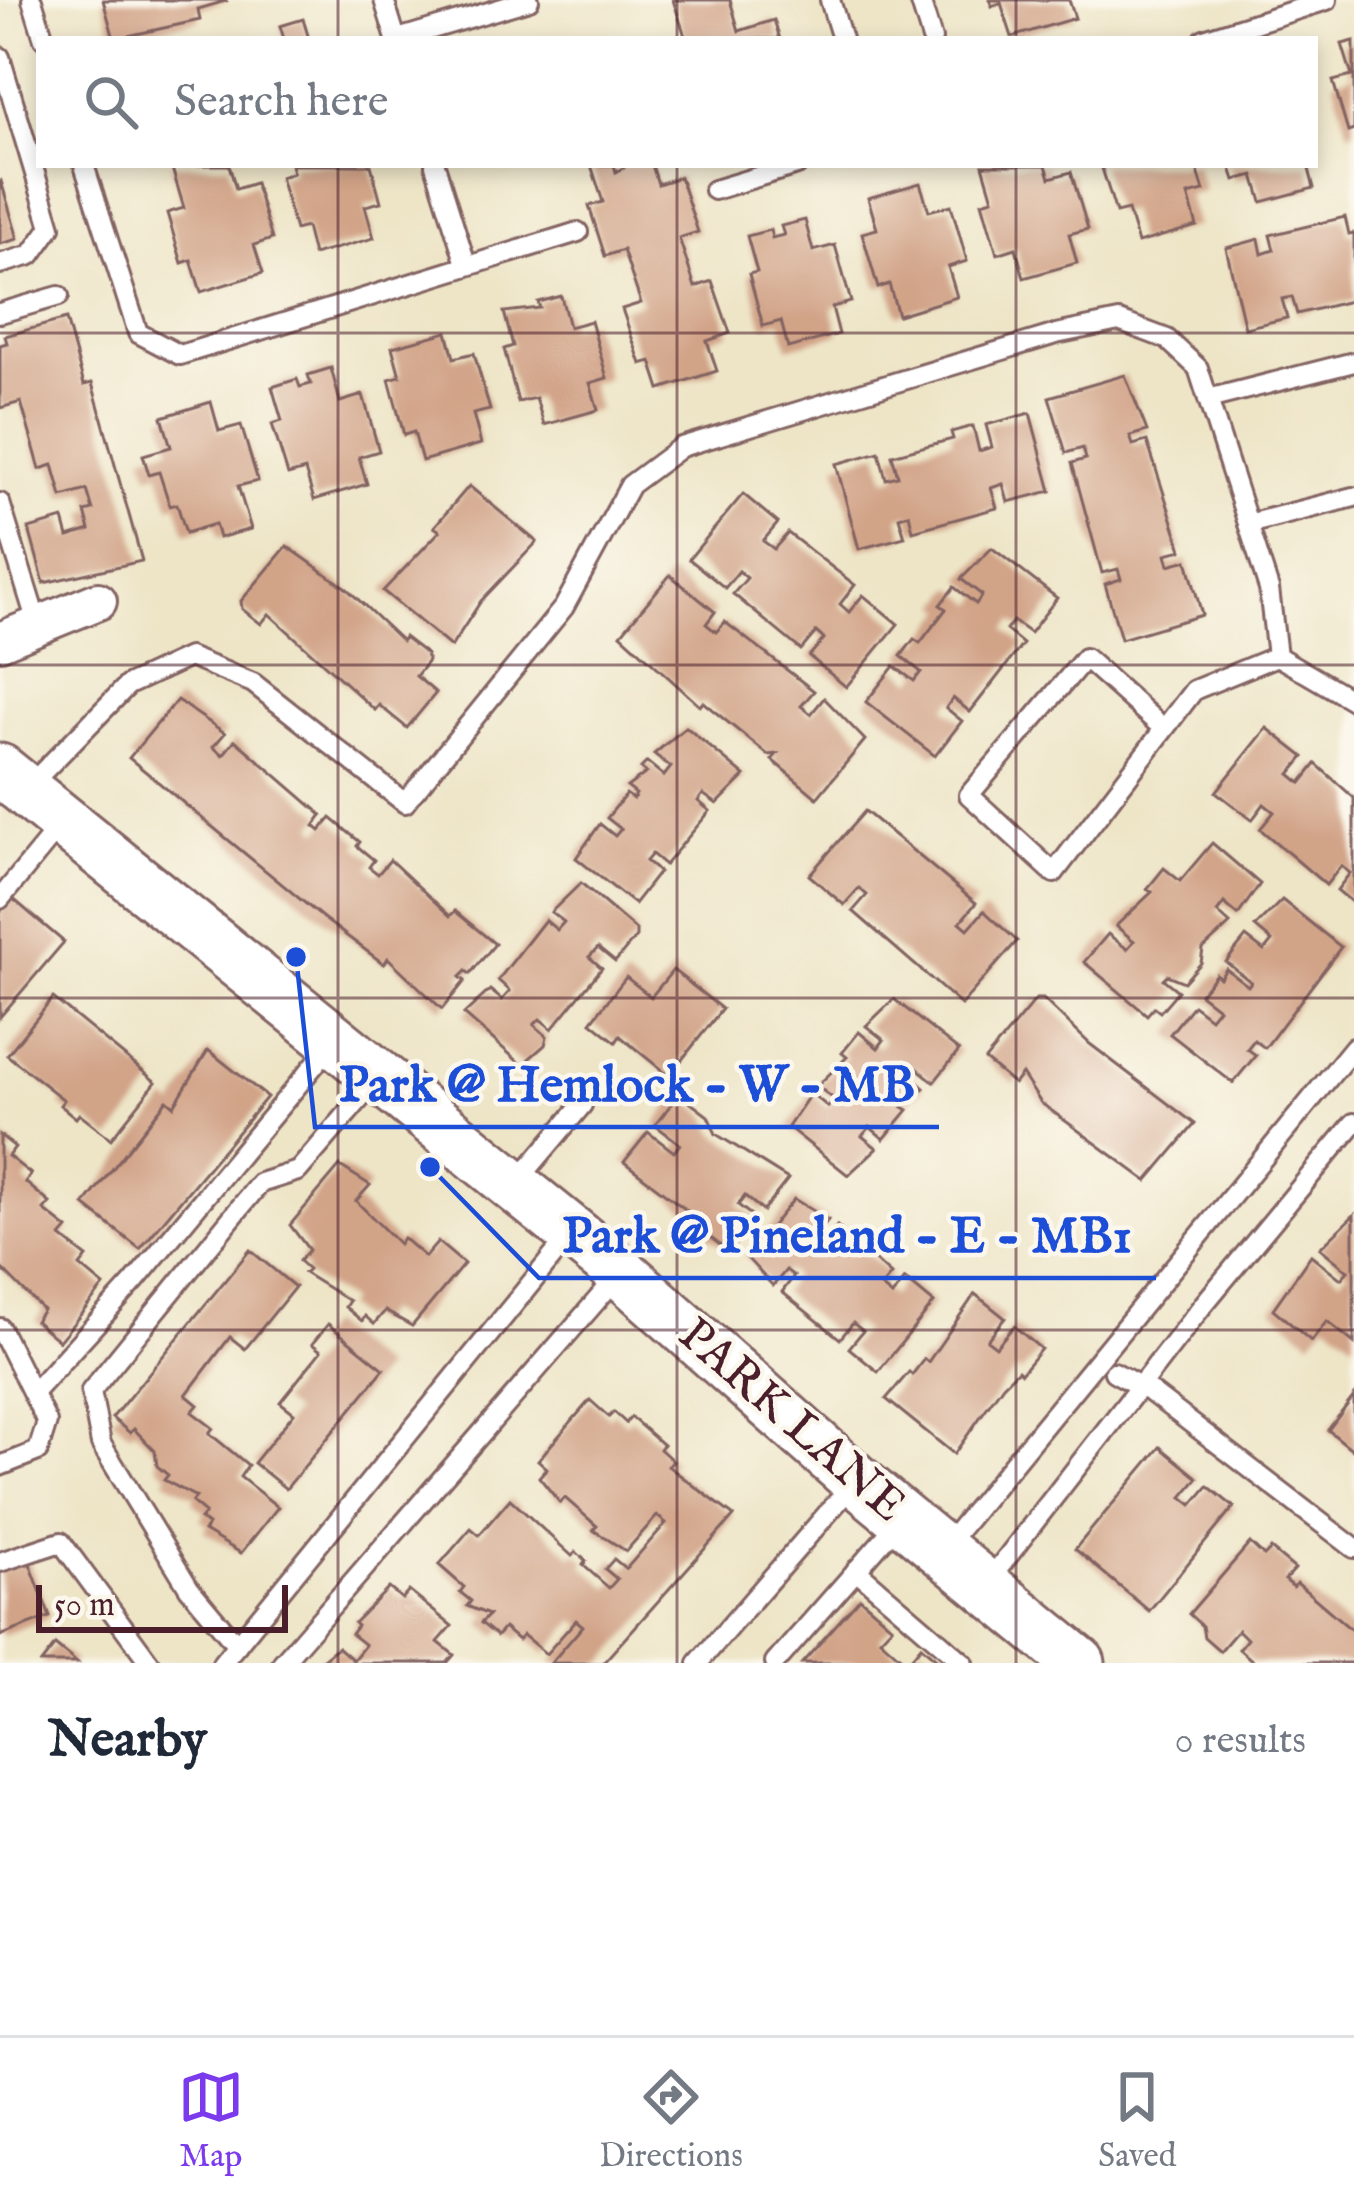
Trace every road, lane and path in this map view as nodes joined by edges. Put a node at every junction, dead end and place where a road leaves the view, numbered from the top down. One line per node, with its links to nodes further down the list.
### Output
1 (32, 0): 8 (lane)
2 (384, 0): 9 (lane)
3 (529, 0): 10 (lane)
4 (830, 0): 11 (lane)
5 (920, 0): 12 (lane)
6 (1327, 0): 7 (lane)
7 (1266, 10): 13 (lane)
8 (43, 36)
9 (396, 36)
10 (407, 36)
11 (841, 36)
12 (931, 36)
13 (1210, 36)
14 (0, 57): 20 (lane)
15 (85, 168): 21 (lane)
16 (436, 168): 21 (lane)
17 (787, 168): 18 (lane)
18 (714, 190)
19 (578, 232): 21 (lane)
20 (0, 264)
21 (466, 264)
22 (59, 296): 23 (lane)
23 (0, 313)
24 (1354, 362): 25 (lane)
25 (1208, 399): 28 (lane); 35 (lane)
26 (1354, 496): 28 (lane)
27 (0, 503): 30 (lane)
28 (1248, 524): 32 (lane)
29 (98, 601): 30 (street)
30 (38, 626): 31 (street)
31 (0, 641)
32 (1277, 656): 33 (lane); 34 (lane)
33 (1354, 701)
34 (1164, 729): 34 (lane)
35 (29, 794): 36 (lane); 37 (main road, PARK LANE)
36 (0, 899)
37 (334, 1041): 39 (main road, PARK LANE); 48 (lane)
38 (1354, 1047): 53 (lane)
39 (378, 1078): 42 (main road, PARK LANE); 57 (lane)
40 (582, 1105): 42 (lane)
41 (1354, 1123): 47 (lane)
42 (514, 1185): 43 (main road, PARK LANE)
43 (572, 1233): 44 (main road, PARK LANE); 57 (lane)
44 (621, 1272): 50 (main road, PARK LANE); 60 (lane)
45 (0, 1328): 48 (lane)
46 (1114, 1372): 47 (lane)
47 (1140, 1387): 52 (lane); 56 (lane)
48 (33, 1393): 49 (lane)
49 (0, 1466)
50 (856, 1480): 51 (main road, PARK LANE); 61 (lane)
51 (902, 1518): 53 (main road, PARK LANE); 55 (lane)
52 (1354, 1548)
53 (942, 1550): 56 (main road, PARK LANE)
54 (0, 1562): 58 (lane)
55 (856, 1570): 62 (lane); 63 (lane)
56 (985, 1586): 64 (main road, PARK LANE)
57 (237, 1645): 59 (lane)
58 (150, 1663)
59 (222, 1663)
60 (282, 1663)
61 (698, 1663)
62 (775, 1663)
63 (964, 1663)
64 (1079, 1663)

